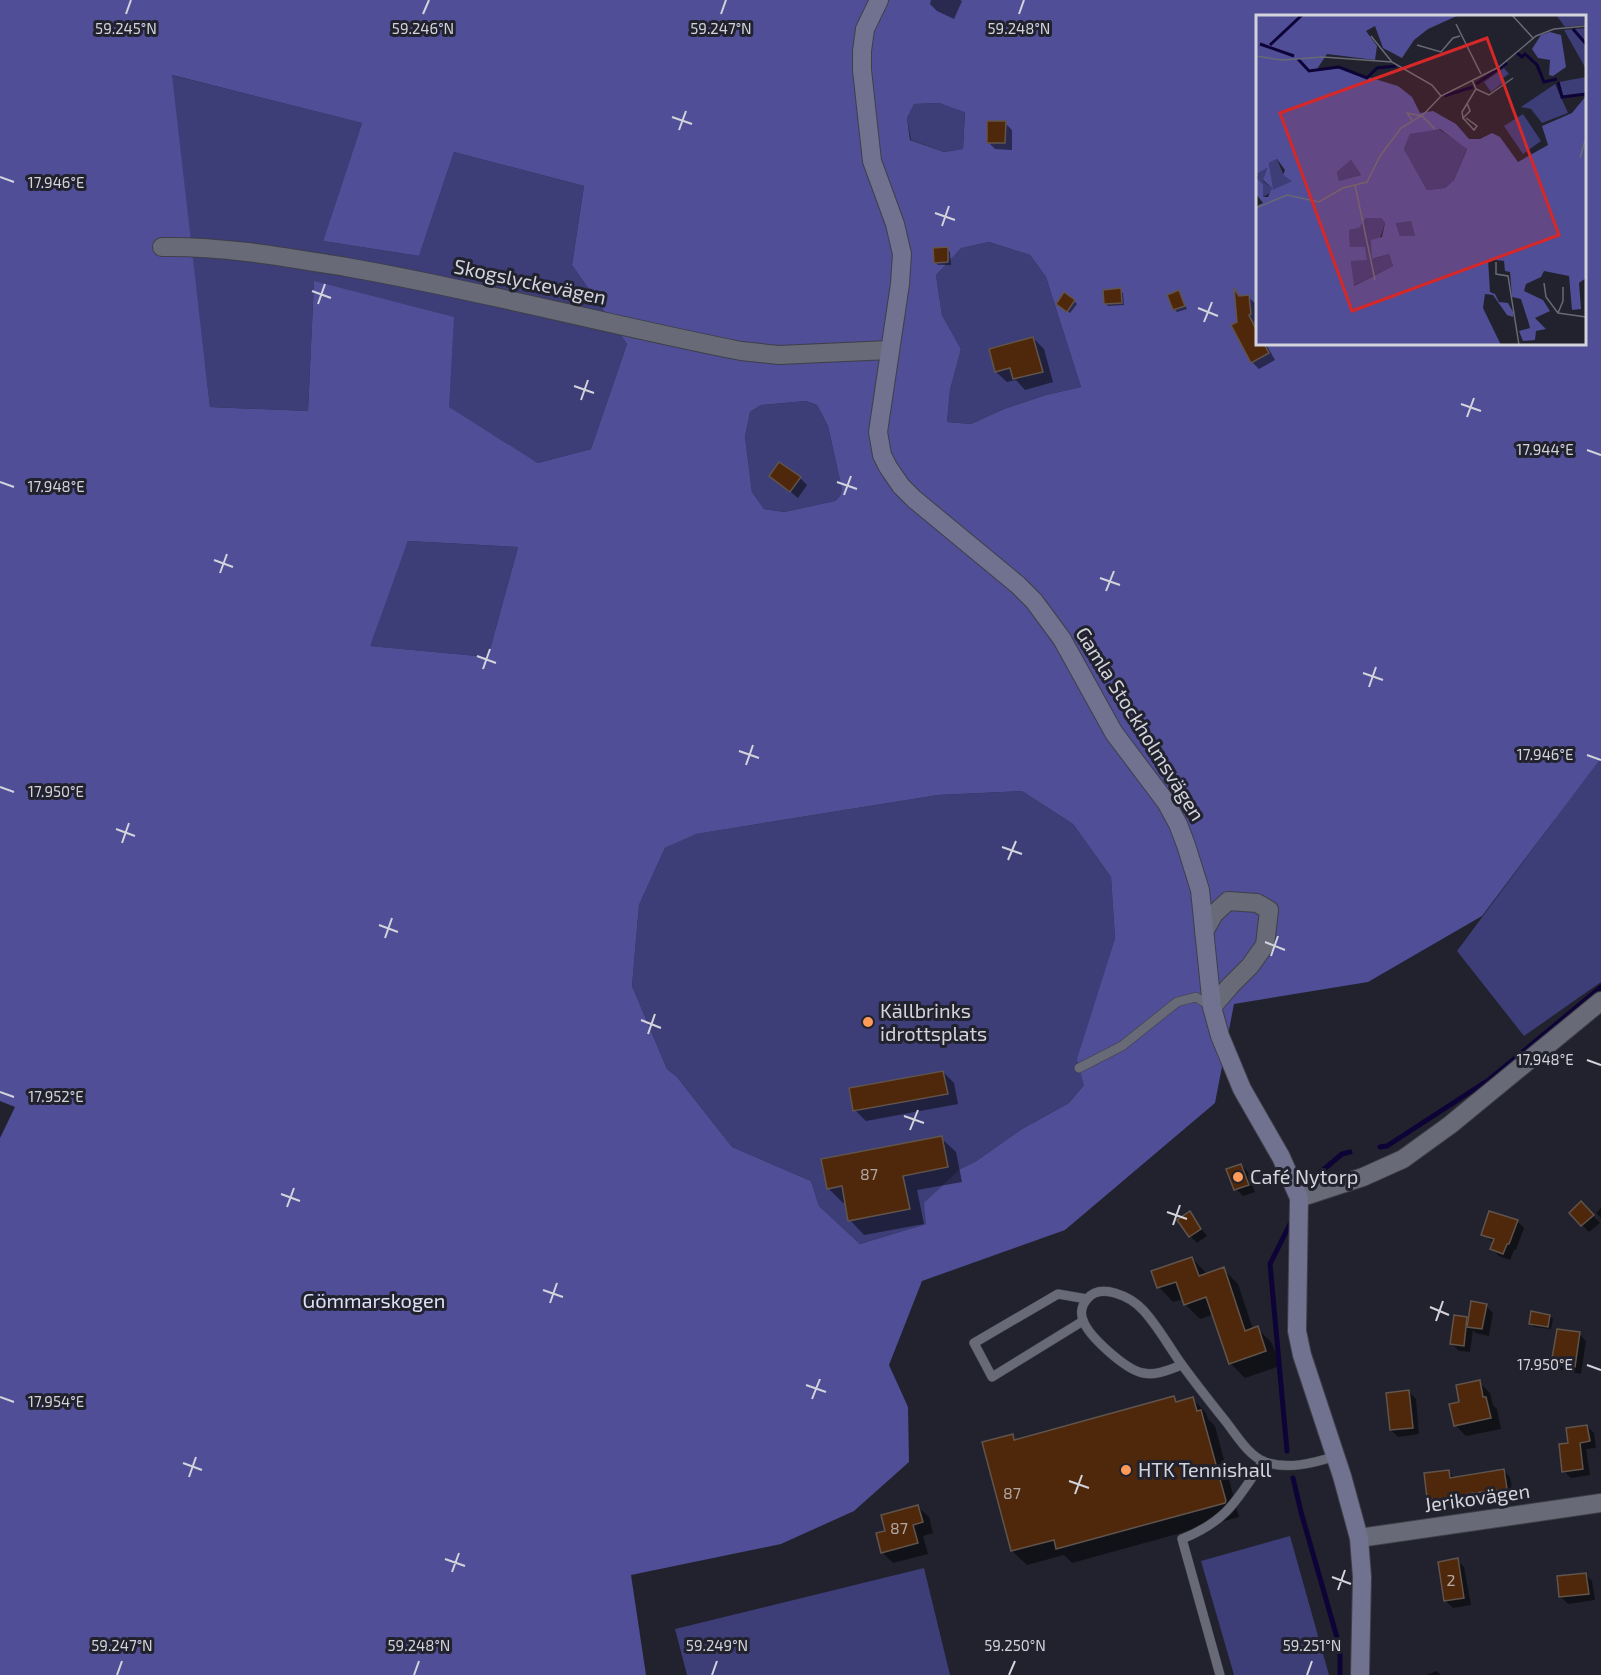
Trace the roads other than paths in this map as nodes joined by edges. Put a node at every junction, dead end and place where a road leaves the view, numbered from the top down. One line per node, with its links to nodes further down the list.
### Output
1 (879, 0): 3 (street, Gamla Stockholmsvägen)
2 (162, 247): 3 (street, Skogslyckevägen)
3 (889, 351): 4 (street, Gamla Stockholmsvägen)
4 (1204, 932): 6 (street, Gamla Stockholmsvägen); 6 (street)
5 (1601, 1001): 8 (street)
6 (1212, 1007): 7 (lane); 8 (street, Gamla Stockholmsvägen)
7 (1079, 1068)
8 (1299, 1198): 12 (street, Gamla Stockholmsvägen)
9 (1087, 1299): 10 (lane); 10 (lane); 11 (lane)
10 (1083, 1320): 11 (lane)
11 (1182, 1365): 13 (lane)
12 (1336, 1456): 13 (lane); 15 (street, Gamla Stockholmsvägen)
13 (1263, 1461): 16 (lane)
14 (1601, 1503): 15 (street, Jerikovägen)
15 (1359, 1538): 17 (street, Gamla Stockholmsvägen)
16 (1220, 1675)
17 (1360, 1675)

